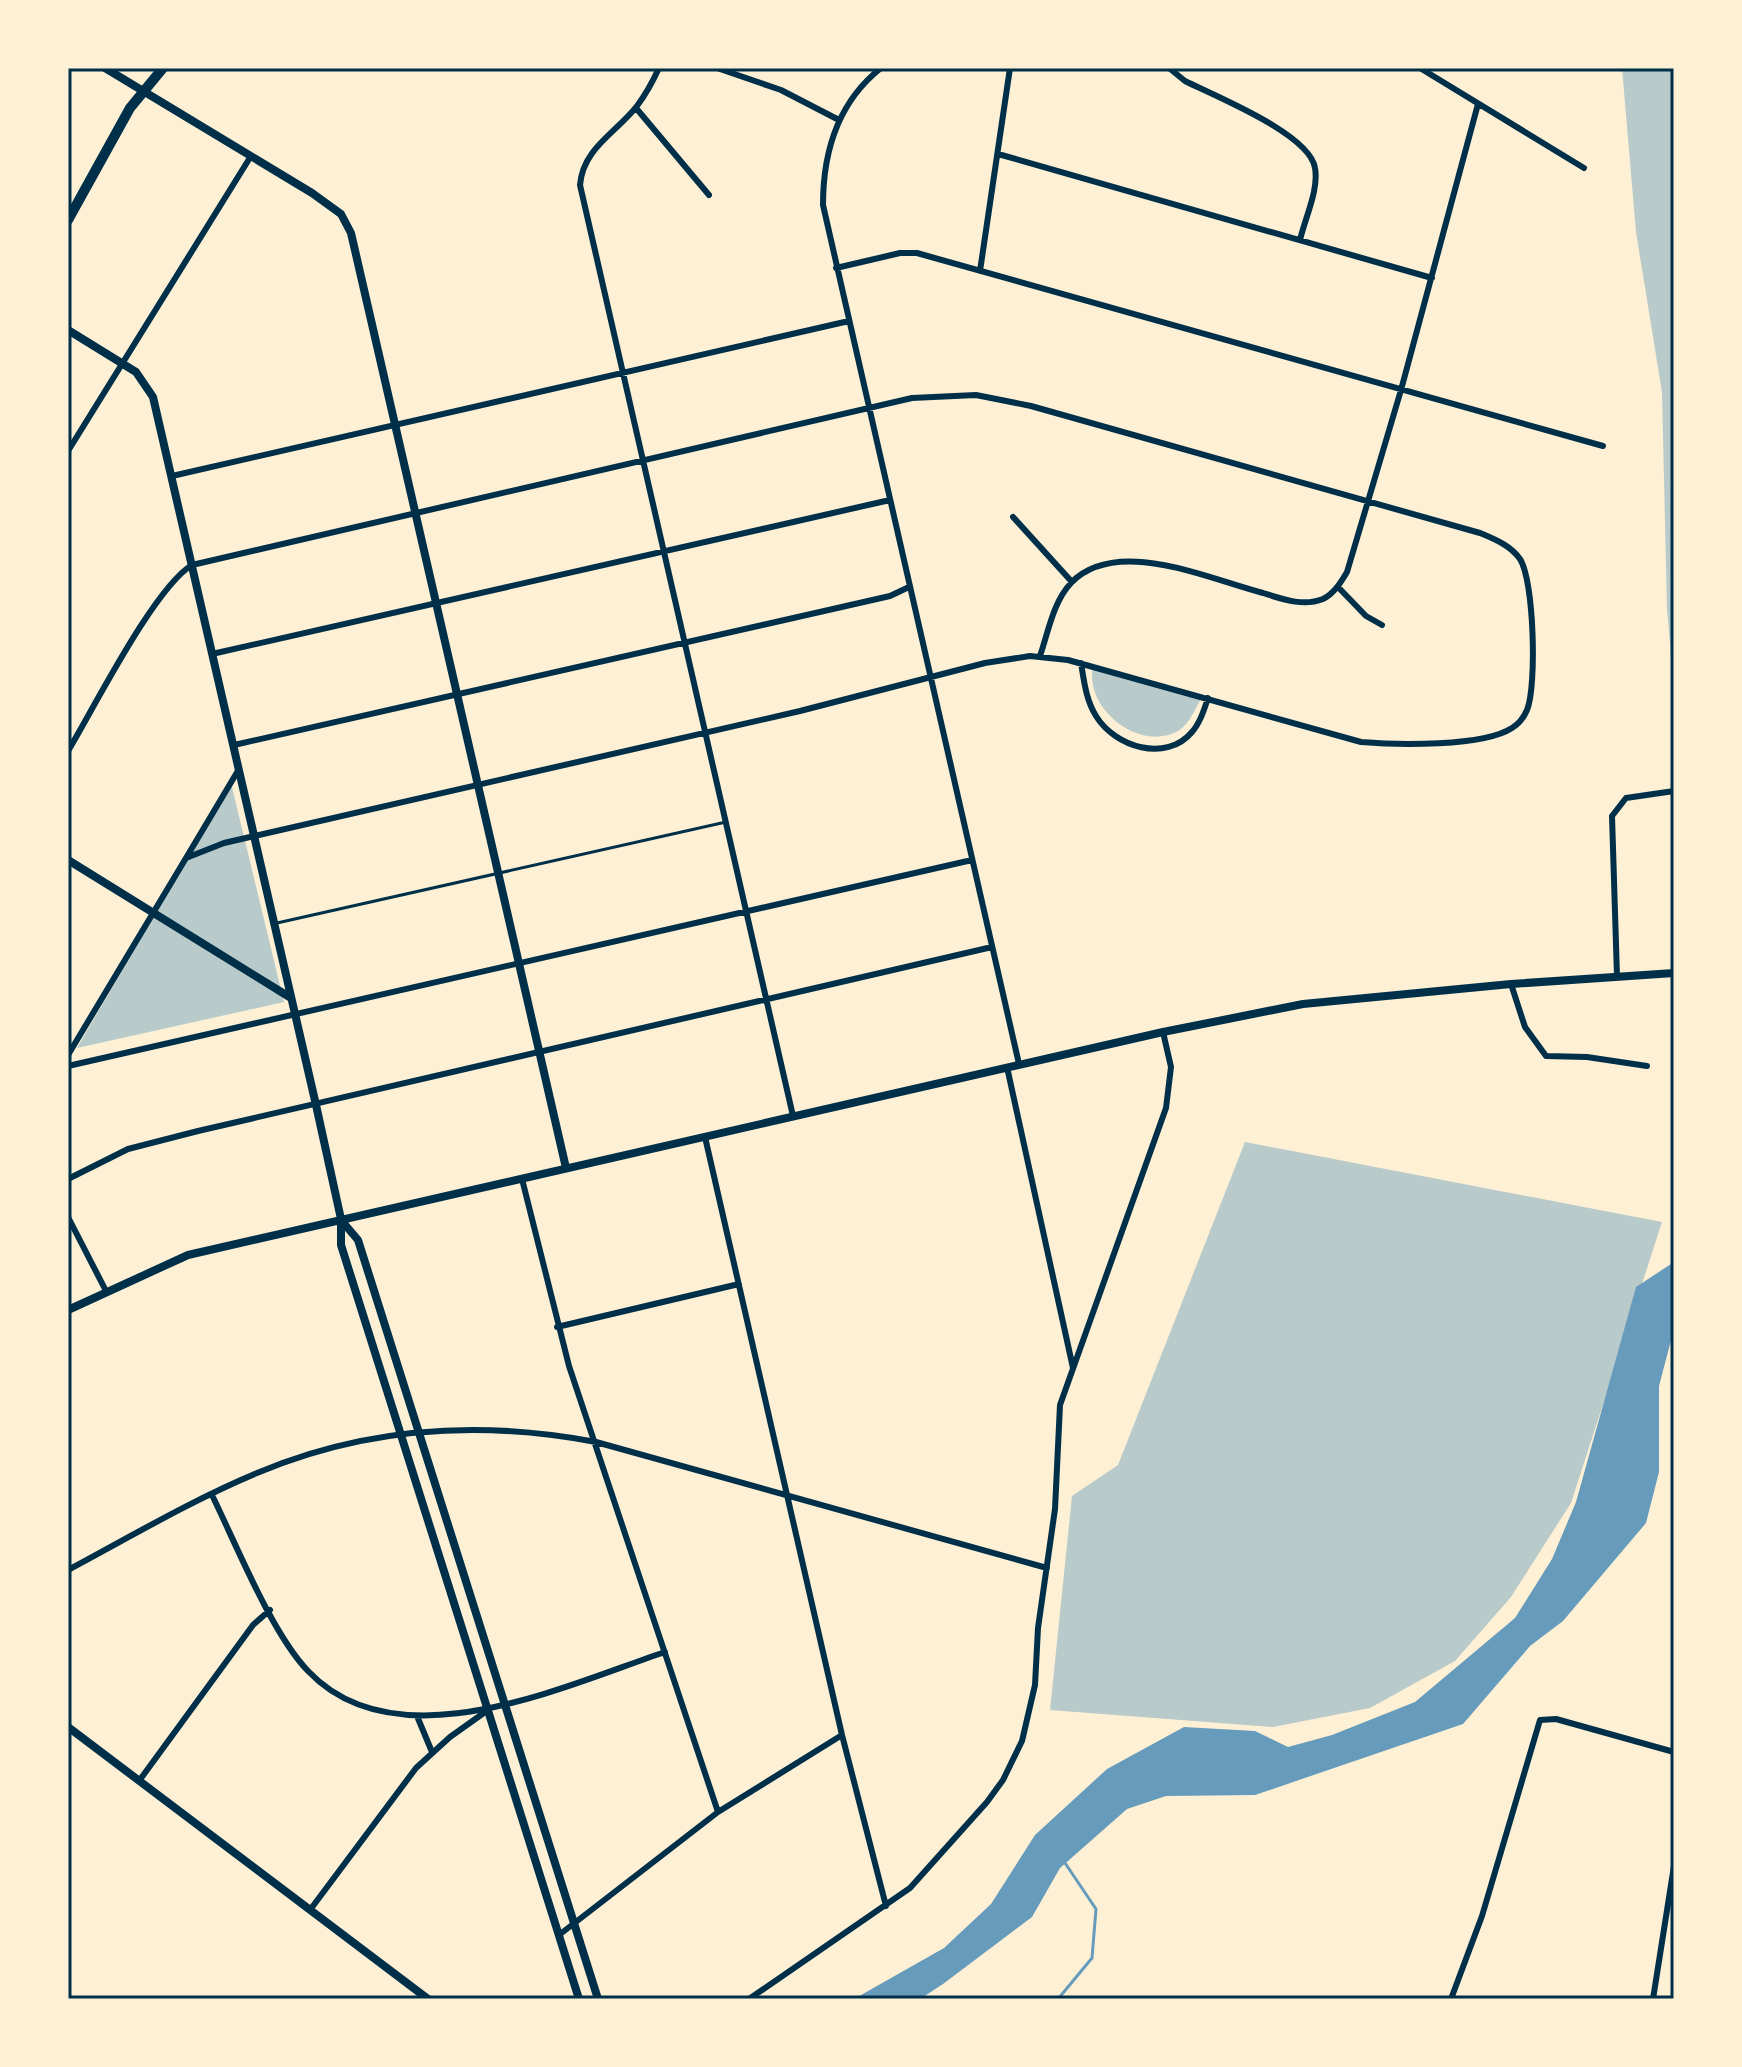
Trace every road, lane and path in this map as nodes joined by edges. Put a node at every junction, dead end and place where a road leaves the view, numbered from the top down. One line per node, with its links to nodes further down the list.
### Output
1 (105, 68): 9 (street)
2 (163, 68): 9 (main road)
3 (659, 68): 11 (street)
4 (717, 68): 12 (street)
5 (881, 68): 12 (street)
6 (1010, 68): 13 (street)
7 (1169, 68): 18 (street)
8 (1420, 68): 10 (street)
9 (146, 93): 14 (street); 17 (main road)
10 (1478, 104): 15 (street); 21 (street)
11 (636, 108): 16 (street); 25 (street)
12 (839, 120): 19 (street)
13 (998, 154): 18 (street); 20 (street)
14 (251, 156): 24 (street); 28 (street)
15 (1584, 168)
16 (709, 195)
17 (68, 220)
18 (1300, 240): 21 (street)
19 (836, 268): 20 (street); 22 (street)
20 (980, 271): 26 (street)
21 (1432, 278): 26 (street)
22 (849, 321): 25 (street); 27 (street)
23 (68, 330): 24 (street)
24 (124, 364): 30 (street); 32 (street)
25 (621, 371): 28 (street); 31 (street)
26 (1401, 390): 29 (street); 34 (street)
27 (869, 410): 31 (street); 33 (street); 34 (street)
28 (395, 423): 32 (street); 35 (street)
29 (1603, 446)
30 (68, 451)
31 (642, 461): 35 (street); 37 (street)
32 (172, 476): 38 (street)
33 (890, 500): 37 (street); 40 (street)
34 (1368, 501): 41 (street); 50 (street)
35 (418, 513): 38 (street); 42 (street)
36 (1013, 517): 39 (street)
37 (664, 551): 42 (street); 44 (street)
38 (192, 565): 45 (street); 53 (street)
39 (1072, 582): 41 (street); 46 (street)
40 (909, 587): 44 (street); 48 (street)
41 (1338, 587): 43 (street)
42 (438, 603): 45 (street); 49 (street)
43 (1382, 625)
44 (684, 641): 49 (street); 51 (street)
45 (212, 654): 52 (street)
46 (1040, 656): 47 (street); 48 (street)
47 (1081, 663): 50 (street); 50 (street)
48 (930, 679): 51 (street); 61 (street)
49 (459, 693): 52 (street); 55 (street)
50 (1208, 698)
51 (705, 732): 55 (street); 57 (street)
52 (234, 745): 54 (street)
53 (68, 751)
54 (239, 769): 58 (street); 59 (street)
55 (479, 783): 58 (street); 62 (street)
56 (1674, 791): 69 (street)
57 (726, 822): 62 (lane); 63 (street)
58 (252, 835): 59 (street); 65 (street)
59 (186, 858): 64 (street)
60 (68, 860): 64 (street)
61 (972, 860): 63 (street); 66 (street)
62 (500, 873): 65 (lane); 67 (street)
63 (746, 911): 67 (street); 72 (street)
64 (153, 912): 71 (street); 76 (street)
65 (272, 924): 71 (street)
66 (992, 947): 72 (street); 77 (street)
67 (521, 962): 73 (street); 75 (street)
68 (1674, 973): 69 (street)
69 (1617, 976): 70 (street)
70 (1511, 984): 74 (street); 79 (street)
71 (292, 998): 73 (street)
72 (767, 1002): 75 (street); 82 (street)
73 (296, 1015): 78 (street); 81 (street)
74 (1163, 1032): 77 (street); 93 (street)
75 (542, 1052): 81 (street); 84 (street)
76 (68, 1055)
77 (1019, 1064): 80 (street)
78 (68, 1066)
79 (1647, 1066)
80 (1007, 1067): 82 (street); 93 (street)
81 (316, 1105): 85 (street); 88 (street)
82 (793, 1116): 83 (street)
83 (705, 1137): 84 (street); 89 (street)
84 (566, 1168): 86 (street)
85 (68, 1179)
86 (522, 1179): 88 (street); 92 (street)
87 (68, 1217): 90 (street)
88 (341, 1219): 90 (street); 94 (street); 95 (street)
89 (739, 1284): 92 (street); 98 (street)
90 (106, 1291): 91 (street)
91 (68, 1310)
92 (557, 1327): 96 (street)
93 (1073, 1368): 99 (street)
94 (418, 1430): 95 (street); 96 (street); 103 (street)
95 (399, 1432): 97 (street); 104 (street)
96 (596, 1442): 98 (street); 102 (street)
97 (212, 1495): 100 (street); 101 (street)
98 (788, 1496): 99 (street); 107 (street)
99 (1047, 1568): 113 (street)
100 (68, 1570)
101 (270, 1610): 105 (street); 110 (street)
102 (665, 1652): 103 (street); 111 (street)
103 (505, 1705): 104 (street); 115 (street)
104 (488, 1710): 105 (street); 108 (street); 116 (street)
105 (417, 1716): 108 (street)
106 (68, 1727): 110 (street)
107 (842, 1735): 111 (street); 113 (street)
108 (432, 1752): 114 (street)
109 (1674, 1752): 121 (street)
110 (139, 1781): 114 (street)
111 (718, 1812): 115 (street)
112 (1674, 1866): 122 (street)
113 (886, 1906): 120 (street)
114 (310, 1910): 117 (street)
115 (575, 1923): 116 (street); 119 (street)
116 (559, 1935): 118 (street)
117 (428, 1999)
118 (579, 1999)
119 (598, 1999)
120 (749, 1999)
121 (1451, 1999)
122 (1653, 1999)

